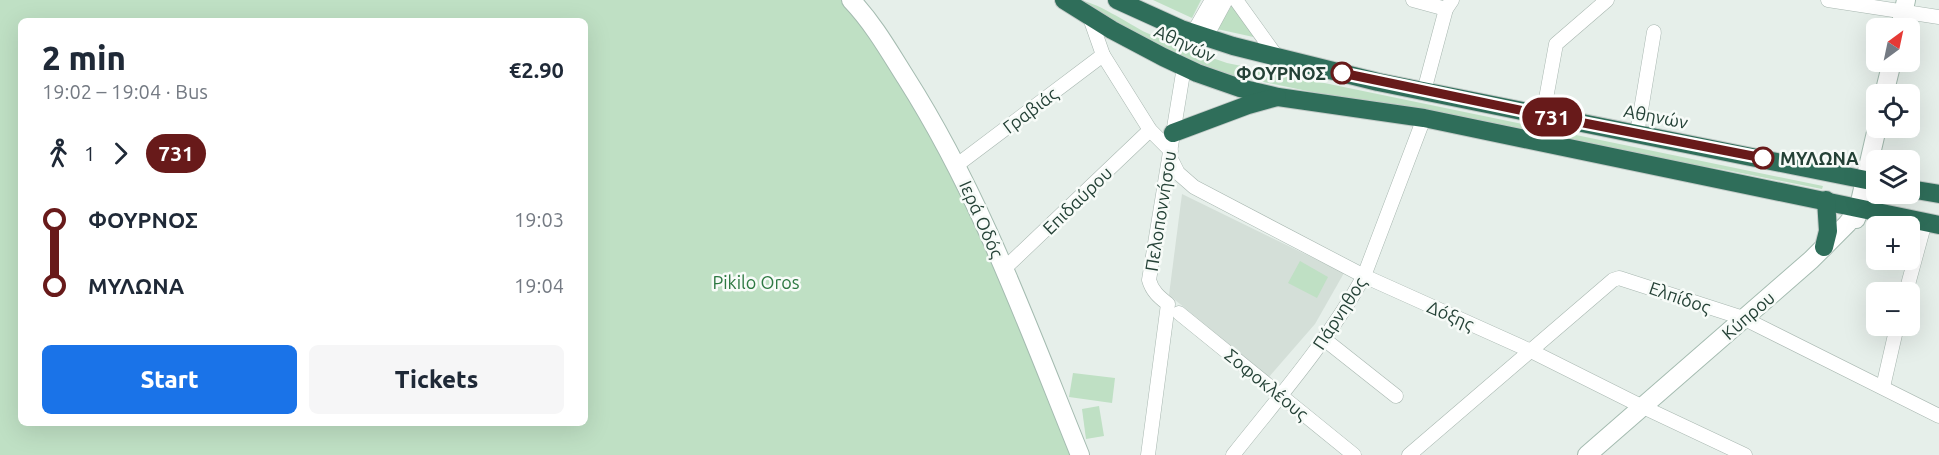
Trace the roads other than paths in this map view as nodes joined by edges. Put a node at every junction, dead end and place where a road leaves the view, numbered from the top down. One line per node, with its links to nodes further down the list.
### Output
1 (1064, 0): 13 (highway, Αθηνών)
2 (1212, 0): 15 (street)
3 (1226, 0): 15 (street)
4 (1236, 0): 17 (street)
5 (1413, 0): 10 (street)
6 (1607, 0): 21 (street)
7 (1828, 0): 11 (street)
8 (1121, 1): 15 (highway, Αθηνών)
9 (860, 3): 26 (main road, Ιερά Οδός)
10 (1449, 4): 19 (street)
11 (1903, 13): 12 (street)
12 (1939, 17)
13 (1090, 18): 16 (street); 18 (highway, Αθηνών)
14 (1654, 32): 24 (street)
15 (1200, 35): 17 (highway, Αθηνών)
16 (1103, 55): 23 (street); 26 (street, Γραβιάς)
17 (1277, 57): 19 (highway, Αθηνών)
18 (1184, 67): 20 (highway, Αθηνών); 25 (street, Πελοποννήσου)
19 (1424, 91): 21 (highway, Αθηνών)
20 (1278, 97): 22 (highway, Αθηνών); 25 (highway)
21 (1543, 115): 24 (highway, Αθηνών)
22 (1424, 118): 31 (highway, Αθηνών); 36 (street, Πάρνηθος)
23 (1150, 130): 25 (street); 35 (street, Επιδαύρου)
24 (1637, 134): 27 (highway, Αθηνών)
25 (1171, 147): 36 (street, Δόξης); 49 (street, Πελοποννήσου)
26 (957, 165): 35 (main road, Ιερά Οδός)
27 (1866, 180)
28 (1920, 191): 30 (highway)
29 (1866, 193): 32 (main road)
30 (1939, 194)
31 (1826, 200): 32 (highway, Αθηνών); 34 (highway)
32 (1860, 208): 33 (highway, Αθηνών); 34 (main road, Κύπρου)
33 (1932, 224): 37 (street)
34 (1817, 254): 39 (main road, Κύπρου)
35 (1004, 269): 48 (main road, Ιερά Οδός)
36 (1364, 276): 41 (street, Πάρνηθος); 42 (street, Δόξης)
37 (1910, 282)
38 (1179, 313): 44 (street, Σοφοκλέους)
39 (1743, 318): 42 (street, Ελπίδος); 43 (street, Ελπίδος); 46 (main road, Κύπρου)
40 (1895, 336): 43 (street)
41 (1324, 339): 44 (street, Πάρνηθος); 45 (street)
42 (1531, 351): 46 (street, Δόξης); 52 (street)
43 (1883, 387): 47 (street, Ελπίδος)
44 (1280, 396): 50 (street, Πάρνηθος); 51 (street, Σοφοκλέους)
45 (1396, 396)
46 (1643, 407): 53 (main road, Κύπρου); 54 (street, Δόξης)
47 (1939, 416)
48 (1080, 455)
49 (1148, 455)
50 (1233, 455)
51 (1354, 455)
52 (1409, 455)
53 (1587, 455)
54 (1744, 455)

